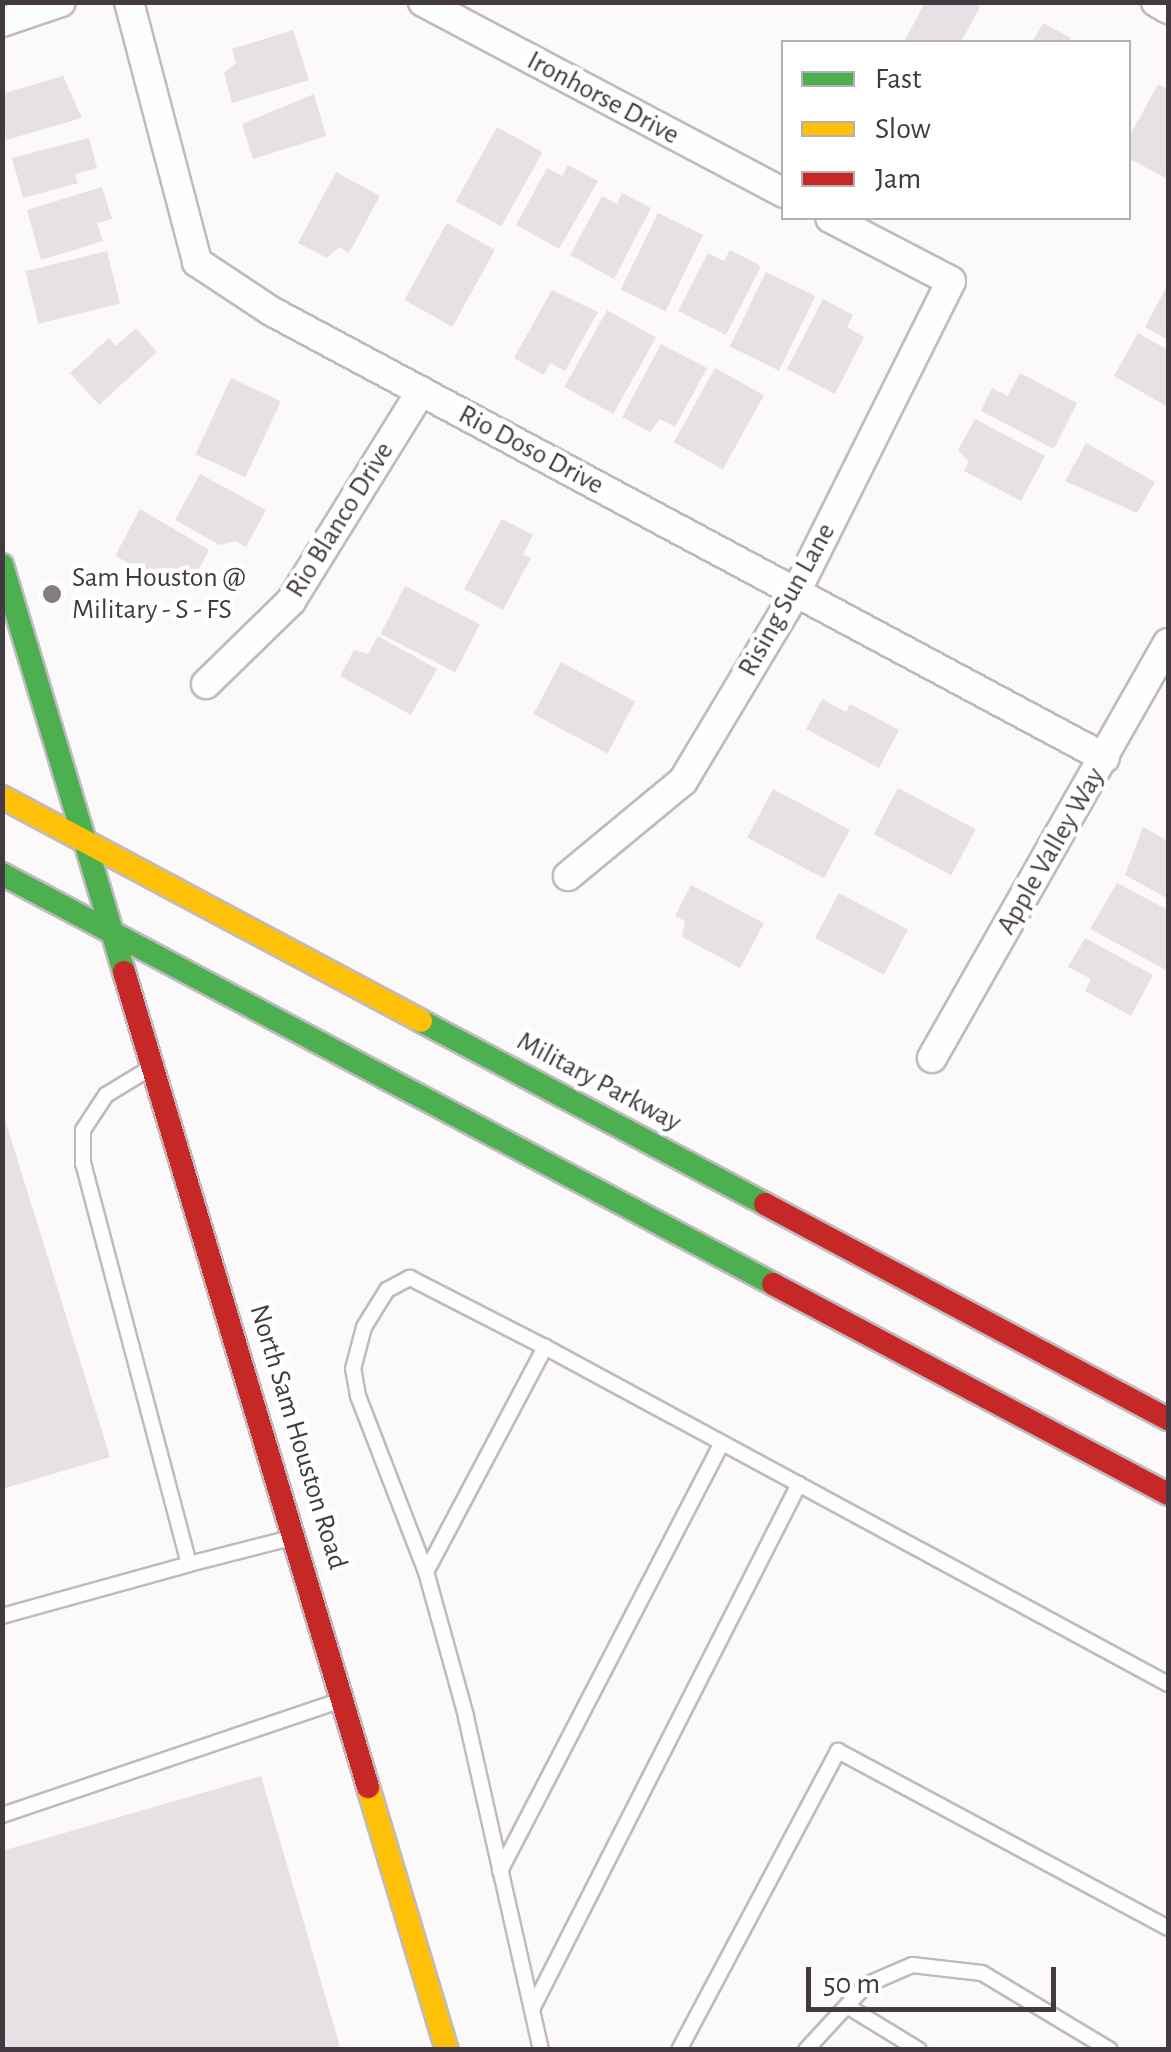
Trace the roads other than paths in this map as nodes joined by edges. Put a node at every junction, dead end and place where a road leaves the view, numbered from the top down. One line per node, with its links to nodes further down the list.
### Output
1 (61, 2): 6 (street)
2 (129, 2): 9 (street, Rio Doso Drive)
3 (423, 2): 7 (street, Ironhorse Drive)
4 (1156, 2): 5 (street)
5 (1168, 9)
6 (2, 22)
7 (781, 191)
8 (834, 220): 11 (street, Rising Sun Lane)
9 (421, 392): 11 (street, Rio Doso Drive); 13 (street, Rio Blanco Drive)
10 (2, 564): 16 (main road, North Sam Houston Road)
11 (796, 592): 14 (street, Rio Doso Drive); 18 (street, Rising Sun Lane)
12 (1168, 642): 14 (street, Apple Valley Way)
13 (206, 684)
14 (1105, 758): 20 (street, Apple Valley Way)
15 (2, 797): 16 (main road, Military Parkway)
16 (86, 843): 19 (main road, North Sam Houston Road); 23 (main road, Military Parkway)
17 (2, 874): 19 (main road)
18 (568, 876)
19 (113, 934): 21 (main road, North Sam Houston Road); 26 (main road)
20 (932, 1058)
21 (154, 1066): 27 (main road, North Sam Houston Road); 28 (lane)
22 (545, 1347): 24 (lane); 29 (lane); 29 (lane)
23 (1168, 1419)
24 (722, 1443): 25 (lane); 34 (lane)
25 (799, 1484): 31 (lane); 37 (lane)
26 (1168, 1494)
27 (296, 1537): 28 (lane); 32 (main road, North Sam Houston Road)
28 (189, 1564): 30 (lane)
29 (426, 1572): 34 (lane)
30 (2, 1616)
31 (1168, 1684)
32 (344, 1699): 33 (lane); 38 (main road, North Sam Houston Road)
33 (2, 1815)
34 (500, 1871): 37 (lane)
35 (1168, 1928): 40 (lane)
36 (847, 2006): 41 (lane); 42 (lane); 43 (lane)
37 (532, 2010): 39 (lane)
38 (448, 2050)
39 (541, 2050)
40 (679, 2050)
41 (806, 2050)
42 (919, 2050)
43 (1110, 2050)

